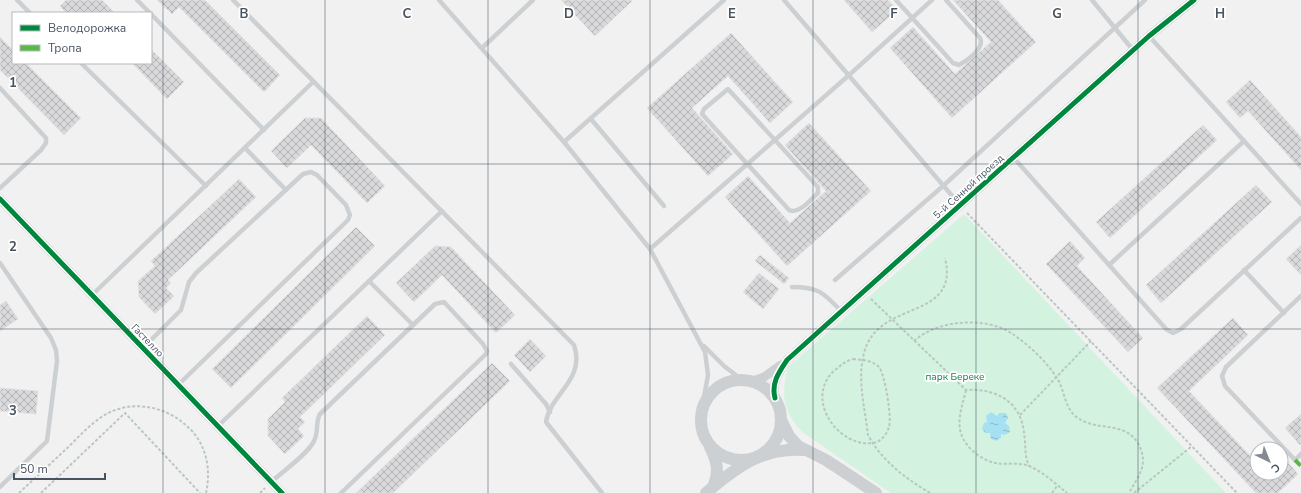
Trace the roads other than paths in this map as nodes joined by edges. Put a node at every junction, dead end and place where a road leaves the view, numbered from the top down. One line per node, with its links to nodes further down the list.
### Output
1 (17, 0): 14 (lane)
2 (137, 0): 15 (lane)
3 (233, 0): 24 (lane)
4 (439, 0): 20 (lane)
5 (533, 0): 20 (lane)
6 (724, 0): 26 (lane)
7 (784, 0): 23 (lane)
8 (896, 0): 17 (lane)
9 (932, 0): 17 (lane)
10 (946, 0): 17 (lane)
11 (1092, 0): 18 (lane)
12 (1145, 0): 18 (lane)
13 (1194, 0): 19 (street, 5-й Сенной проезд)
14 (29, 12)
15 (150, 12)
16 (152, 14): 27 (lane)
17 (912, 18): 23 (lane)
18 (1115, 27): 21 (lane); 35 (lane)
19 (1149, 36): 21 (street, 5-й Сенной проезд); 29 (lane)
20 (482, 48): 30 (lane)
21 (1133, 50): 32 (street, 5-й Сенной проезд)
22 (82, 64): 34 (lane)
23 (848, 76): 28 (lane); 35 (lane)
24 (313, 82): 27 (lane); 42 (lane)
25 (0, 88): 36 (lane)
26 (591, 119): 30 (lane); 41 (lane)
27 (264, 130): 31 (lane)
28 (776, 140): 33 (lane); 33 (lane); 33 (lane)
29 (1244, 141): 39 (lane); 46 (lane)
30 (564, 142): 44 (lane)
31 (245, 148): 34 (lane); 37 (lane)
32 (1013, 157): 40 (street, 5-й Сенной проезд); 46 (lane)
33 (748, 164): 44 (lane)
34 (206, 186): 51 (lane)
35 (944, 186): 40 (lane); 48 (lane)
36 (0, 188)
37 (286, 190): 57 (lane); 61 (lane)
38 (0, 199): 51 (street, Гастелло)
39 (1301, 204)
40 (960, 205): 53 (street, 5-й Сенной проезд)
41 (664, 206)
42 (442, 211): 49 (lane); 64 (lane)
43 (1301, 218): 47 (lane)
44 (650, 249): 56 (lane)
45 (0, 264): 72 (lane)
46 (1109, 265): 47 (lane)
47 (1244, 270): 54 (lane)
48 (835, 280)
49 (369, 281): 55 (lane); 66 (lane)
50 (792, 287): 53 (lane)
51 (92, 295): 57 (street, Гастелло)
52 (1301, 296): 54 (lane)
53 (841, 311): 58 (street, 5-й Сенной проезд)
54 (1284, 313): 69 (lane)
55 (412, 325): 71 (lane); 75 (lane)
56 (700, 342): 60 (lane); 63 (lane)
57 (143, 348): 61 (street, Гастелло)
58 (787, 360): 60 (street); 62 (street, 5-й Сенной проезд)
59 (510, 364): 64 (lane)
60 (747, 380): 62 (street); 63 (street)
61 (178, 385): 66 (street, Гастелло)
62 (775, 398): 65 (street)
63 (702, 408): 67 (street)
64 (550, 412): 76 (lane)
65 (781, 420): 68 (street); 70 (street)
66 (218, 426): 71 (street, Гастелло)
67 (709, 444): 70 (street); 73 (street)
68 (804, 450): 70 (street); 77 (street)
69 (1301, 454)
70 (753, 458): 73 (street)
71 (272, 482): 74 (street, Гастелло)
72 (0, 487)
73 (710, 490)
74 (282, 493)
75 (341, 493)
76 (602, 493)
77 (876, 493)

